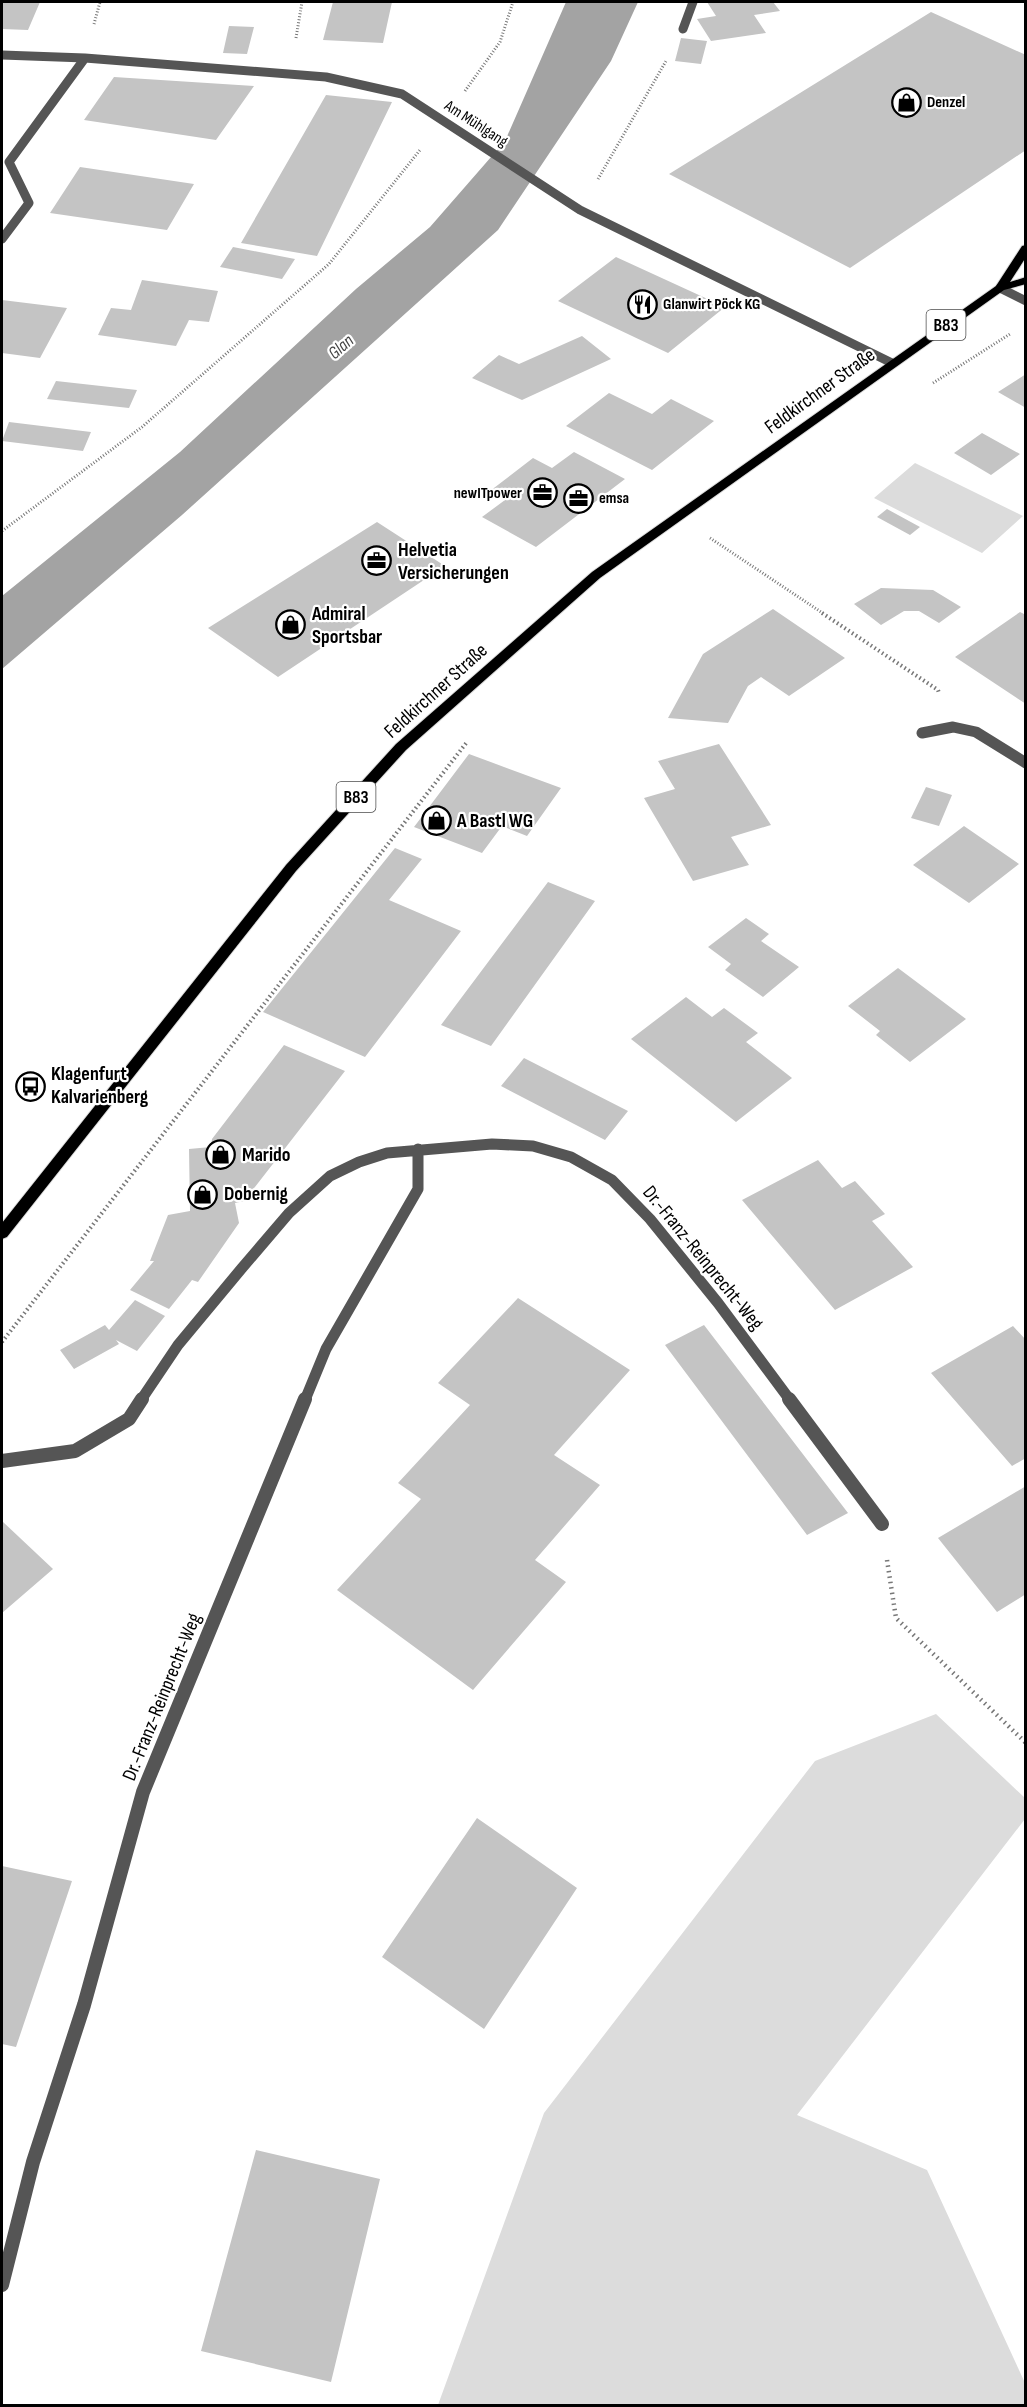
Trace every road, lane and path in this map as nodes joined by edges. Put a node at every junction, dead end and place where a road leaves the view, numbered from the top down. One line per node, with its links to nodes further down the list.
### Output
1 (513, 2): 7 (path)
2 (693, 2): 3 (street)
3 (683, 29)
4 (2, 55): 5 (street, Am Mühlgang)
5 (85, 58): 7 (street, Am Mühlgang); 9 (street)
6 (667, 60): 8 (path)
7 (444, 121): 8 (street, Am Mühlgang); 15 (path)
8 (580, 210): 14 (street, Am Mühlgang)
9 (2, 239)
10 (1026, 248): 12 (main road, Feldkirchner Straße / B83)
11 (1026, 280): 12 (main road, Feldkirchner Straße / B83)
12 (1000, 288): 13 (street); 14 (main road, Feldkirchner Straße / B83)
13 (1026, 301)
14 (892, 363): 22 (main road, Feldkirchner Straße / B83)
15 (2, 531)
16 (701, 533): 17 (path)
17 (938, 690)
18 (922, 733): 20 (street)
19 (473, 737): 23 (path)
20 (1026, 763)
21 (418, 1149): 24 (street, Dr.-Franz-Reinprecht-Weg); 25 (street, Dr.-Franz-Reinprecht-Weg); 27 (street, Dr.-Franz-Reinprecht-Weg)
22 (2, 1233)
23 (2, 1342)
24 (2, 1461)
25 (882, 1524): 26 (path)
26 (1026, 1743)
27 (2, 2285)

